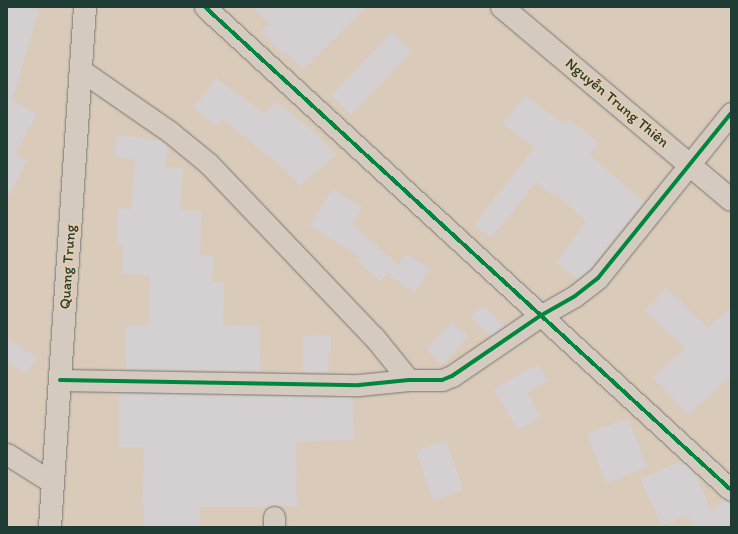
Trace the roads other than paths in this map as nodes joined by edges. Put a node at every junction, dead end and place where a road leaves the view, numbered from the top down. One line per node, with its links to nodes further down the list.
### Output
1 (86, 7): 4 (main road, Quang Trung)
2 (205, 7): 8 (street)
3 (502, 7): 6 (main road, Nguyễn Trung Thiên)
4 (82, 71): 9 (main road, Quang Trung); 10 (street)
5 (731, 113): 6 (street)
6 (689, 165): 7 (main road, Nguyễn Trung Thiên); 8 (street)
7 (731, 200)
8 (540, 316): 10 (street); 13 (street)
9 (60, 380): 10 (street); 12 (main road, Quang Trung)
10 (410, 380)
11 (7, 454): 12 (street)
12 (53, 483): 14 (main road, Quang Trung)
13 (731, 490)
14 (50, 527)

